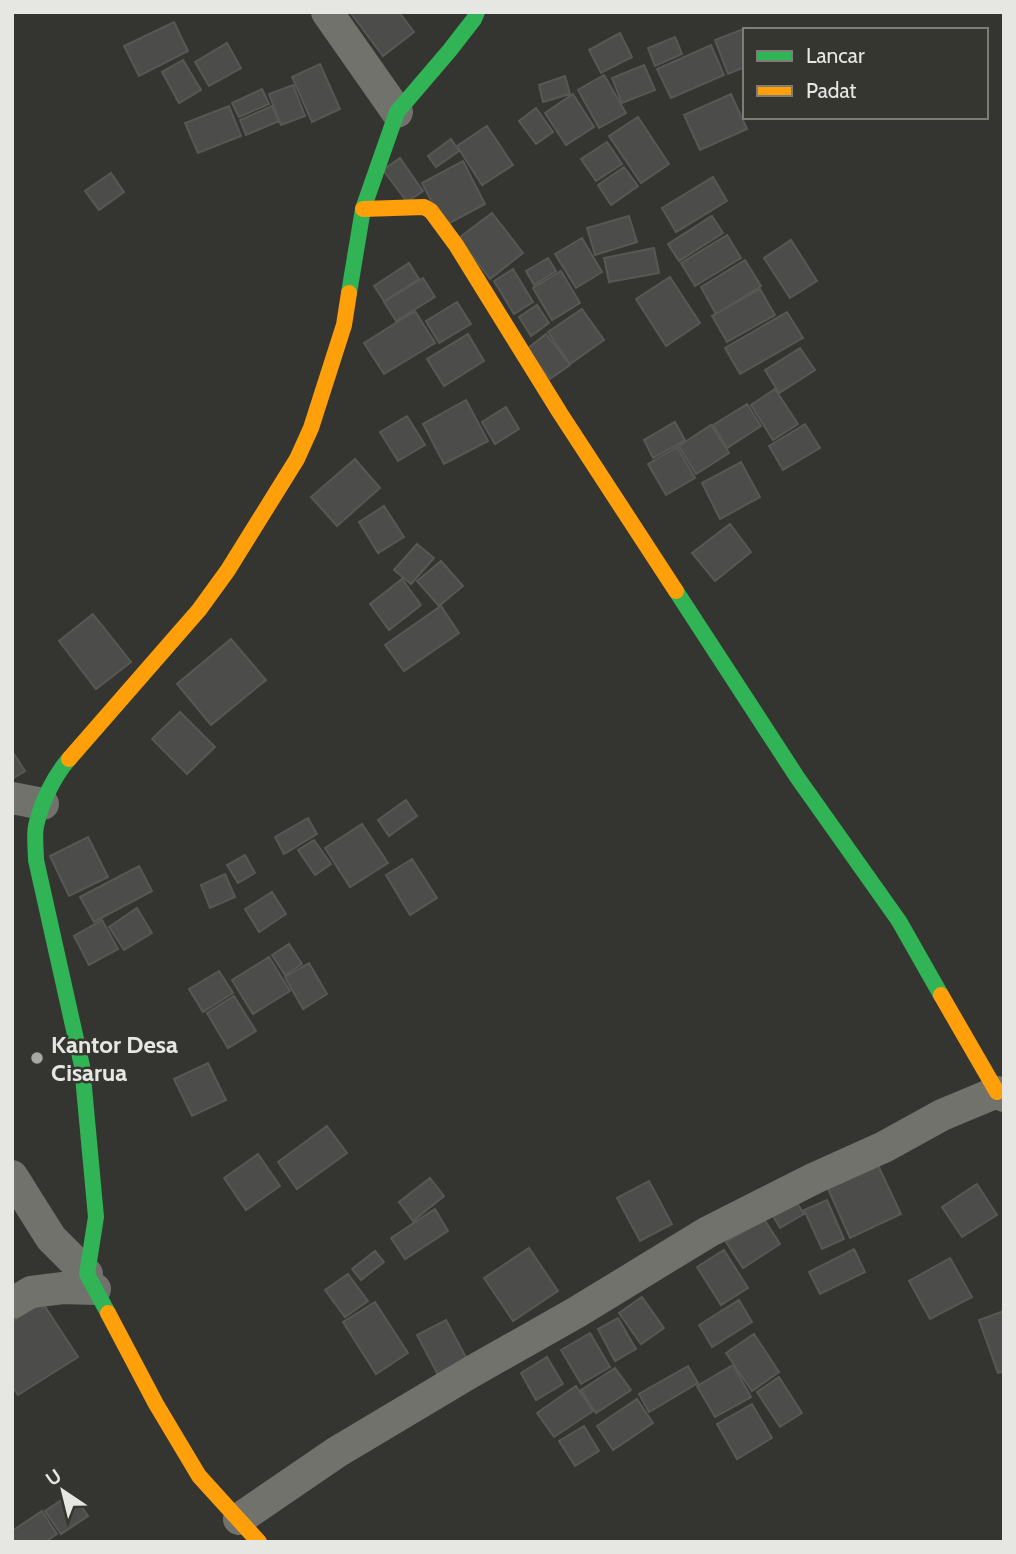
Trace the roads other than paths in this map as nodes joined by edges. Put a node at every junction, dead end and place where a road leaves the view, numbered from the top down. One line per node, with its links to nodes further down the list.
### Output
1 (327, 12): 3 (street)
2 (477, 12): 3 (street)
3 (397, 112): 4 (street)
4 (363, 209): 6 (street); 7 (street)
5 (12, 798): 6 (street)
6 (43, 804): 9 (street)
7 (1000, 1094): 11 (street)
8 (12, 1176): 9 (street)
9 (91, 1281): 10 (street); 11 (street)
10 (12, 1303)
11 (249, 1531)

